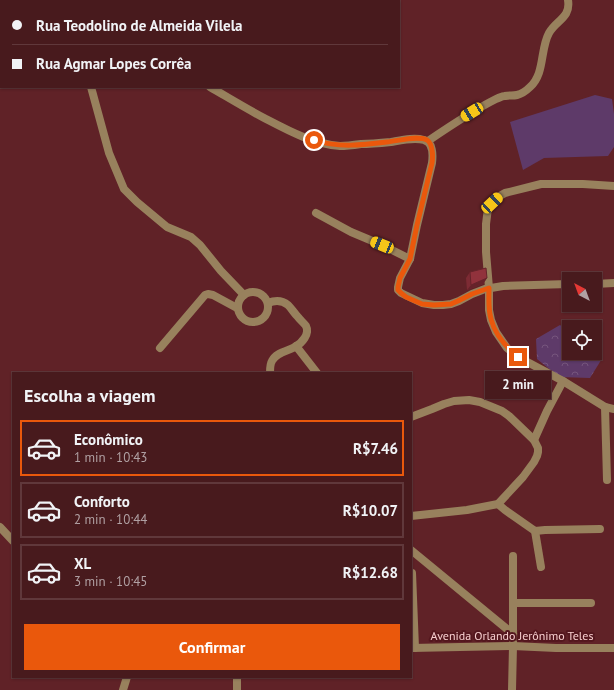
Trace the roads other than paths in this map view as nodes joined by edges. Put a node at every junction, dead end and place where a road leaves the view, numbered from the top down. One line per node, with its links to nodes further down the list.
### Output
1 (568, 0): 4 (street)
2 (91, 88): 12 (street)
3 (212, 88): 4 (street)
4 (428, 142): 7 (street)
5 (614, 186): 11 (street)
6 (316, 213): 7 (street)
7 (410, 259): 11 (street)
8 (614, 283): 10 (street)
9 (562, 284): 11 (street)
10 (602, 284)
11 (489, 288): 19 (street)
12 (244, 295): 13 (street); 14 (street)
13 (268, 303): 14 (street); 15 (street)
14 (237, 308): 16 (street)
15 (296, 346): 17 (street); 18 (street)
16 (160, 348)
17 (270, 372)
18 (316, 372)
19 (563, 381): 20 (street); 23 (street)
20 (605, 407): 21 (street); 24 (street)
21 (614, 409)
22 (412, 417): 23 (street)
23 (533, 439): 25 (street)
24 (607, 480)
25 (498, 504): 26 (street); 29 (street)
26 (412, 516)
27 (0, 527): 30 (street)
28 (600, 529): 29 (street)
29 (535, 531): 33 (street)
30 (12, 540)
31 (412, 551): 37 (street)
32 (513, 556): 35 (street)
33 (541, 567)
34 (412, 572): 39 (street)
35 (513, 603): 36 (street); 37 (street)
36 (591, 603)
37 (513, 634): 38 (street)
38 (513, 646): 39 (street, Avenida Orlando Jerônimo Teles); 40 (street, Avenida Orlando Jerônimo Teles); 45 (street)
39 (413, 648)
40 (614, 648)
41 (127, 678): 43 (street)
42 (237, 678): 44 (street)
43 (123, 690)
44 (237, 690)
45 (512, 690)

